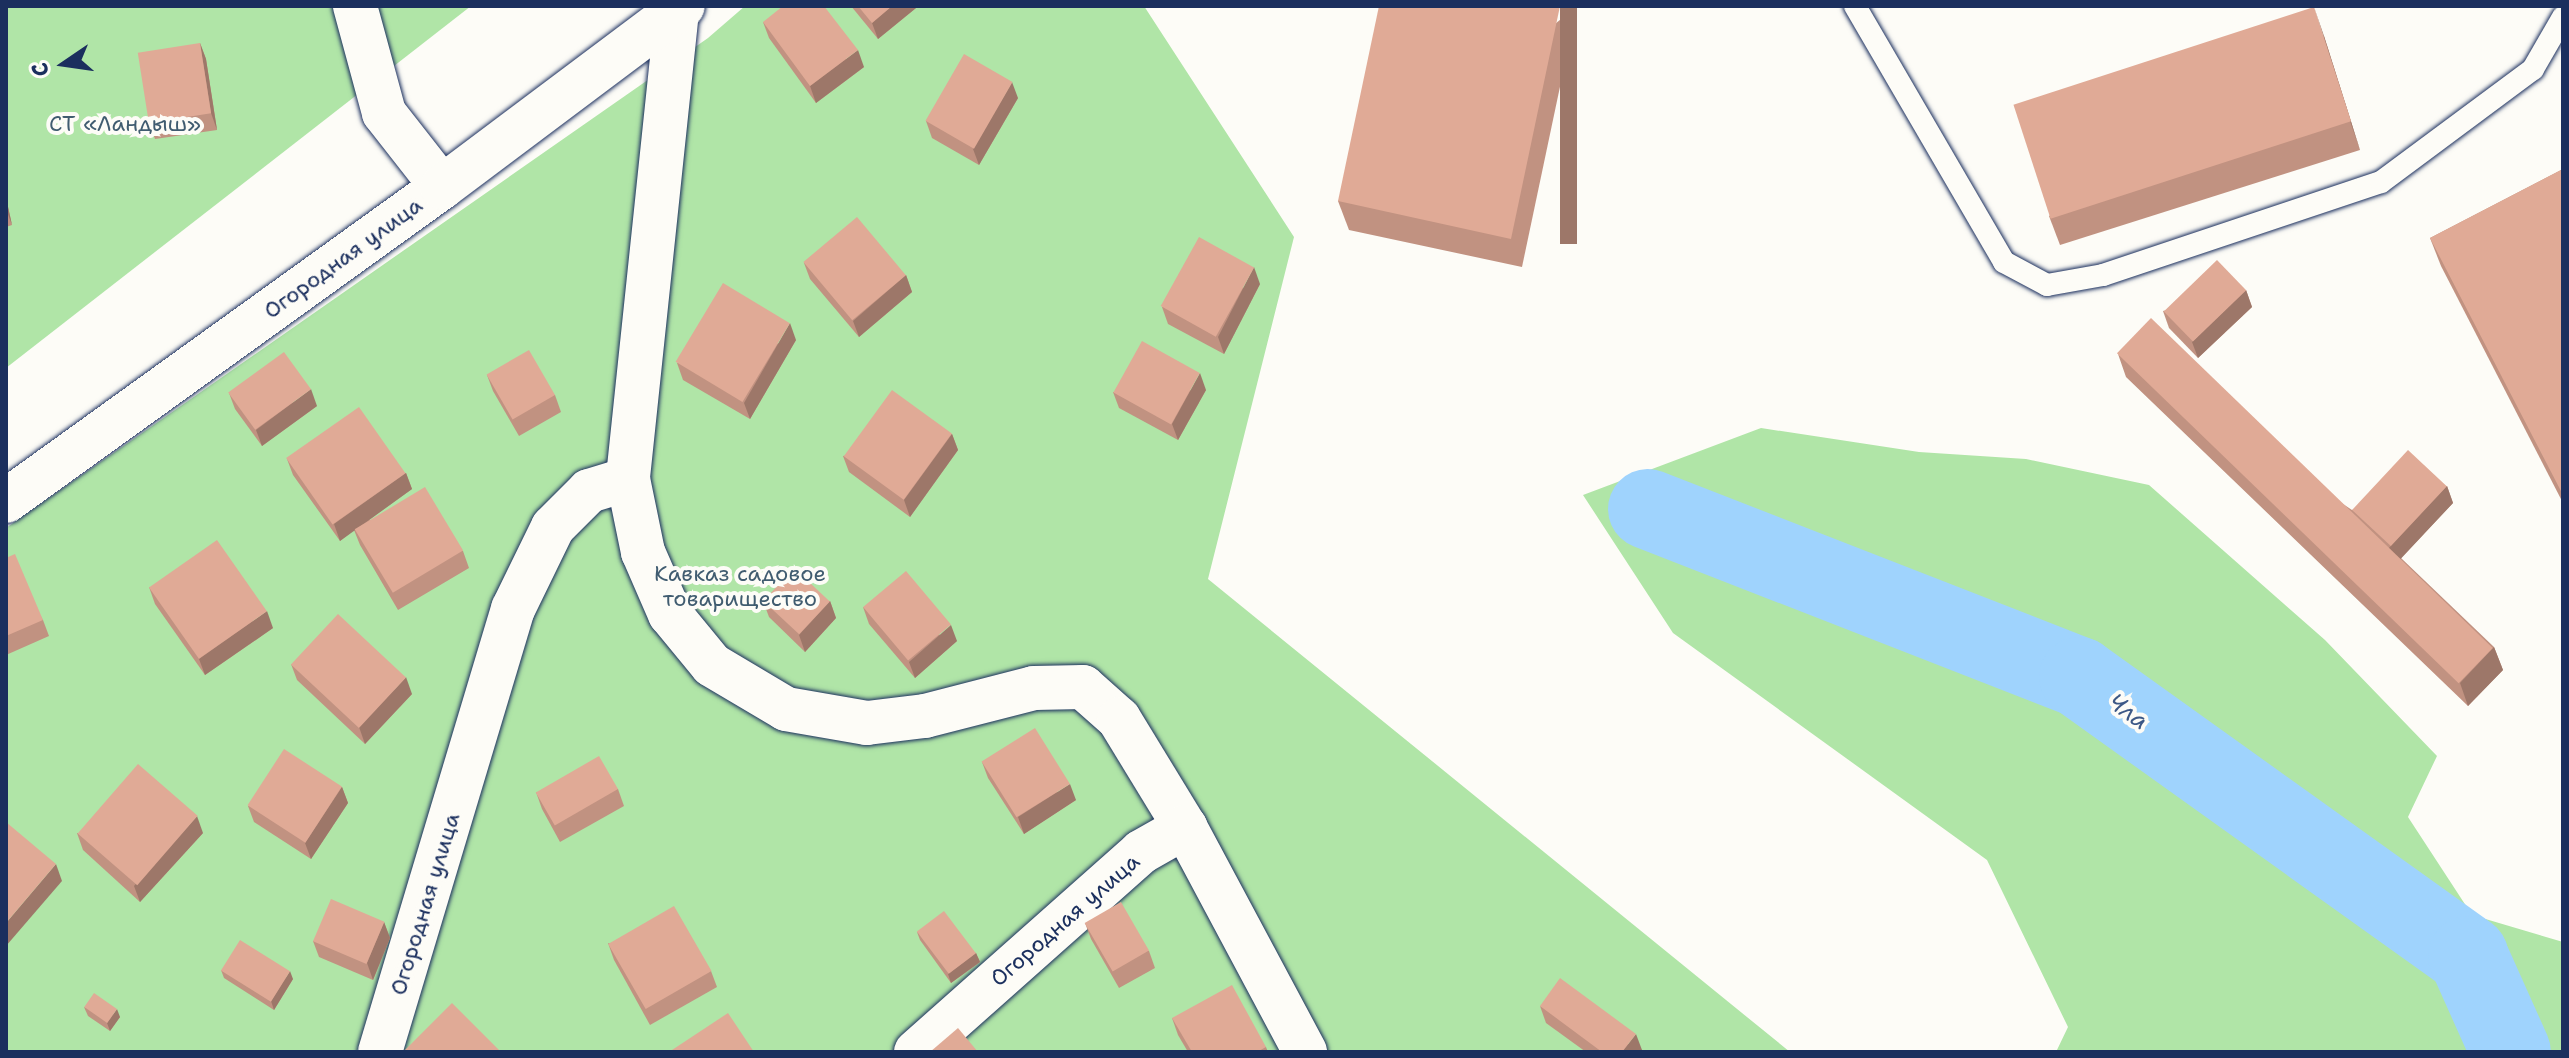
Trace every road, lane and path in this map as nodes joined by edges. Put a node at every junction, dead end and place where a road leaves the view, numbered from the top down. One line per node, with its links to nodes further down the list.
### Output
1 (355, 6): 5 (street)
2 (1855, 6): 4 (lane)
3 (680, 8): 5 (street, Огородная улица); 6 (street, Огородная улица)
4 (2563, 17)
5 (442, 187): 7 (street, Огородная улица)
6 (628, 479): 8 (street, Огородная улица); 9 (street, Огородная улица)
7 (6, 501)
8 (1185, 827): 10 (street, Огородная улица); 11 (street, Огородная улица)
9 (380, 1052)
10 (916, 1052)
11 (1305, 1052)

